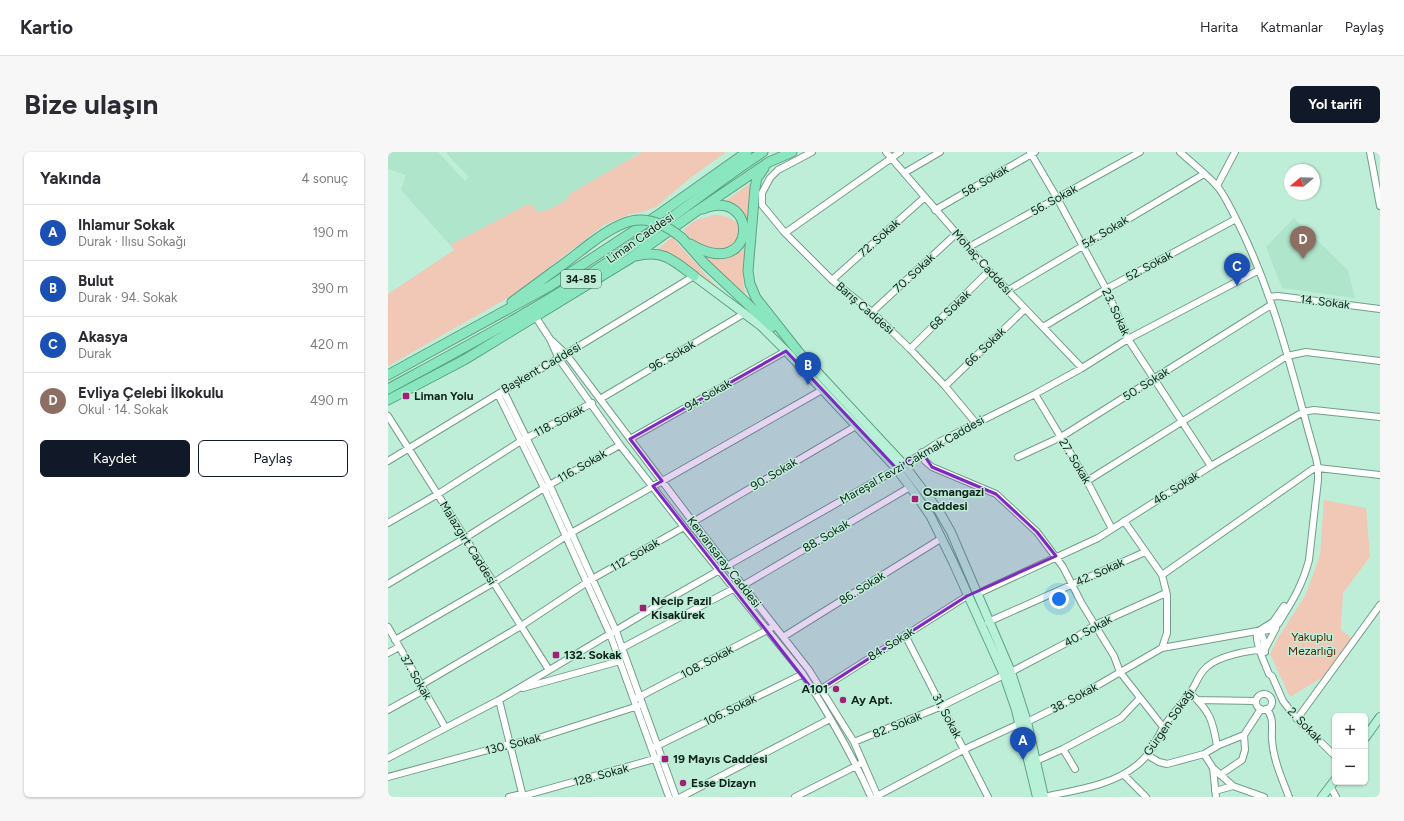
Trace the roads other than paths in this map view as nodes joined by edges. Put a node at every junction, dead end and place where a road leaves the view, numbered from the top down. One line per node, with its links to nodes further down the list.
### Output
1 (734, 152): 21 (highway)
2 (747, 152): 21 (highway, Liman Caddesi / 34-85)
3 (763, 152): 60 (highway, Liman Caddesi / 34-85)
4 (792, 152): 15 (highway)
5 (812, 152): 26 (street, Barış Caddesi)
6 (886, 152): 14 (street, Mohaç Caddesi)
7 (900, 152): 14 (street)
8 (940, 152): 16 (street)
9 (1140, 152): 20 (street, 56. Sokak)
10 (1180, 152): 17 (street)
11 (1235, 152): 18 (street)
12 (1370, 152): 22 (street)
13 (1032, 153): 20 (street, 23. Sokak); 23 (street, 58. Sokak)
14 (891, 159): 16 (street, Mohaç Caddesi); 26 (street)
15 (769, 162): 24 (highway); 50 (highway)
16 (904, 173): 19 (street, Mohaç Caddesi)
17 (1204, 174): 18 (street); 29 (street, 54. Sokak)
18 (1217, 186): 25 (street)
19 (925, 197): 23 (street, Mohaç Caddesi); 35 (street, 72. Sokak)
20 (1058, 198): 29 (street, 23. Sokak); 30 (street, 56. Sokak)
21 (676, 202): 46 (highway, Liman Caddesi / 34-85)
22 (1380, 206)
23 (935, 210): 27 (street, Mohaç Caddesi)
24 (691, 215): 28 (highway); 31 (highway)
25 (1236, 219): 32 (street); 36 (street, 52. Sokak)
26 (785, 233): 35 (street, Barış Caddesi)
27 (957, 233): 30 (street, Mohaç Caddesi); 42 (street, 70. Sokak)
28 (682, 238): 46 (highway, bridge); 50 (highway)
29 (1083, 246): 36 (street, 23. Sokak); 37 (street, 54. Sokak)
30 (969, 247): 33 (street, Mohaç Caddesi)
31 (631, 258): 34 (highway); 44 (highway)
32 (1259, 270): 38 (street); 47 (street, Mareşal Fevzi Çakmak Caddesi)
33 (989, 271): 37 (street, Mohaç Caddesi); 49 (street, 68. Sokak)
34 (694, 276): 43 (main road); 52 (street, Başkent Caddesi)
35 (832, 280): 42 (street, Barış Caddesi)
36 (1106, 289): 45 (street, 52. Sokak); 47 (street, 23. Sokak)
37 (1007, 291): 40 (street, Mohaç Caddesi)
38 (1269, 297): 39 (street); 41 (street, 14. Sokak)
39 (1272, 305): 53 (street); 58 (street, 50. Sokak)
40 (1025, 309): 45 (street, Mohaç Caddesi); 59 (street, 66. Sokak)
41 (1380, 309)
42 (872, 312): 49 (street, Barış Caddesi)
43 (745, 313): 51 (main road); 64 (street, 96. Sokak)
44 (535, 316): 48 (street, Kervansaray Caddesi); 65 (highway)
45 (1043, 327): 56 (street, Mohaç Caddesi)
46 (459, 337): 57 (highway, Liman Caddesi)
47 (1128, 339): 56 (street, Mareşal Fevzi Çakmak Caddesi); 58 (street, 23. Sokak)
48 (550, 340): 52 (street, Kervansaray Caddesi); 54 (street, Kervansaray Caddesi)
49 (910, 349): 59 (street, Barış Caddesi)
50 (797, 350): 81 (main road)
51 (786, 351): 61 (main road); 74 (street, 94. Sokak)
52 (566, 354): 54 (street, Başkent Caddesi); 64 (street, Kervansaray Caddesi)
53 (1287, 356): 55 (street); 67 (street); 71 (street)
54 (559, 359): 62 (street, Başkent Caddesi); 66 (street, Kervansaray Caddesi)
55 (1380, 361)
56 (1082, 368): 63 (street, Mareşal Fevzi Çakmak Caddesi)
57 (388, 375)
58 (1154, 379): 71 (street, 23. Sokak); 73 (street, 50. Sokak)
59 (945, 386): 70 (street, Barış Caddesi)
60 (388, 389)
61 (822, 390): 72 (main road); 86 (street)
62 (500, 392): 75 (street); 77 (street, Başkent Caddesi)
63 (1035, 394): 70 (street, Mareşal Fevzi Çakmak Caddesi); 73 (street, 27. Sokak)
64 (600, 399): 74 (street, Kervansaray Caddesi)
65 (388, 400)
66 (592, 403): 75 (street, 118. Sokak); 76 (street, Kervansaray Caddesi)
67 (1303, 412): 69 (street, 46. Sokak); 82 (street, 46. Sokak); 84 (street)
68 (388, 416): 77 (street, Malazgirt Caddesi)
69 (1380, 417)
70 (976, 422): 78 (street, Mareşal Fevzi Çakmak Caddesi)
71 (1183, 422): 82 (street, 23. Sokak); 87 (street)
72 (856, 426): 83 (main road); 93 (street, 90. Sokak)
73 (1061, 437): 79 (street, 50. Sokak); 87 (street, 27. Sokak)
74 (630, 439): 86 (street, Kervansaray Caddesi)
75 (524, 440): 90 (street); 91 (street, 118. Sokak)
76 (620, 445): 88 (street, Kervansaray Caddesi); 90 (street, 116. Sokak)
77 (408, 448): 80 (street, Başkent Caddesi); 91 (street, Malazgirt Caddesi)
78 (922, 452): 81 (street, Mareşal Fevzi Çakmak Caddesi); 101 (street)
79 (1018, 457)
80 (388, 461)
81 (904, 465): 83 (street, Mareşal Fevzi Çakmak Caddesi); 112 (main road)
82 (1211, 466): 92 (street, 46. Sokak)
83 (896, 468): 89 (main road); 102 (street, Mareşal Fevzi Çakmak Caddesi)
84 (1318, 468): 85 (street); 104 (street); 116 (street); 122 (street)
85 (1380, 475)
86 (662, 481): 88 (street); 93 (street, Kervansaray Caddesi)
87 (1087, 481): 96 (street, 27. Sokak)
88 (653, 486): 95 (street, Kervansaray Caddesi); 97 (street)
89 (910, 486): 99 (main road); 109 (street, 88. Sokak)
90 (546, 487): 97 (street); 98 (street, 116. Sokak)
91 (438, 494): 94 (street, 118. Sokak); 98 (street, Malazgirt Caddesi)
92 (1124, 521): 96 (street, 46. Sokak); 100 (street)
93 (693, 522): 102 (street, Kervansaray Caddesi)
94 (388, 523)
95 (684, 527): 103 (street, Kervansaray Caddesi); 105 (street, 112. Sokak)
96 (1112, 529): 101 (street, 46. Sokak)
97 (568, 535): 105 (street); 106 (street)
98 (465, 538): 106 (street, Malazgirt Caddesi); 107 (street, 116. Sokak)
99 (942, 538): 113 (main road); 126 (street, 86. Sokak)
100 (1145, 552): 104 (street); 108 (street, 42. Sokak)
101 (1056, 556): 108 (street); 112 (street, 46. Sokak)
102 (727, 566): 103 (street, Mareşal Fevzi Çakmak Caddesi); 109 (street, Kervansaray Caddesi)
103 (719, 570): 110 (street, Kervansaray Caddesi); 123 (street, Mareşal Fevzi Çakmak Caddesi)
104 (1162, 575): 111 (street)
105 (590, 581): 117 (street, 112. Sokak); 123 (street)
106 (493, 583): 117 (street, Malazgirt Caddesi); 127 (street)
107 (388, 584)
108 (1072, 584): 115 (street, 42. Sokak); 118 (street)
109 (742, 586): 120 (street, Kervansaray Caddesi)
110 (733, 589): 121 (street, Kervansaray Caddesi); 130 (street)
111 (1166, 593): 118 (street, 40. Sokak); 124 (street)
112 (977, 594): 113 (main road); 115 (main road)
113 (968, 596): 125 (street, 84. Sokak); 138 (main road)
114 (1380, 605): 158 (street)
115 (988, 622): 138 (main road)
116 (1278, 624): 122 (street, 38. Sokak); 132 (street)
117 (521, 626): 135 (street, Malazgirt Caddesi); 139 (street, 112. Sokak)
118 (1095, 626): 136 (street); 138 (street, 40. Sokak)
119 (388, 627): 127 (street, 37. Sokak)
120 (774, 627): 121 (street, 108. Sokak); 126 (street, Kervansaray Caddesi)
121 (767, 630): 137 (street, Kervansaray Caddesi); 144 (street, 108. Sokak)
122 (1257, 631): 128 (street, 38. Sokak); 132 (street)
123 (613, 633): 130 (street); 134 (street); 135 (street, Mareşal Fevzi Çakmak Caddesi)
124 (1167, 633): 128 (street); 131 (street)
125 (905, 635): 140 (street, 84. Sokak); 152 (street, 31. Sokak)
126 (783, 637): 140 (street, Kervansaray Caddesi)
127 (395, 640): 129 (street, 37. Sokak)
128 (1182, 644): 131 (street, 38. Sokak)
129 (399, 647): 133 (street); 139 (street, 37. Sokak)
130 (622, 648): 144 (street)
131 (1162, 648): 136 (street, 38. Sokak)
132 (1262, 650): 143 (street, Gürgen Sokağı); 149 (street)
133 (388, 653)
134 (620, 661): 141 (street); 144 (street)
135 (549, 670): 141 (street, Mareşal Fevzi Çakmak Caddesi)
136 (1120, 672): 145 (street); 159 (street, 38. Sokak)
137 (803, 674): 142 (street, Kervansaray Caddesi); 167 (street, 106. Sokak)
138 (1007, 674): 152 (street, 82. Sokak); 159 (main road)
139 (422, 687): 155 (street, 112. Sokak); 160 (street, 37. Sokak)
140 (821, 689): 142 (street, 84. Sokak); 164 (street, Kervansaray Caddesi)
141 (514, 690): 146 (street)
142 (815, 693): 157 (street, Kervansaray Caddesi)
143 (1190, 693): 147 (street); 161 (street, Gürgen Sokağı)
144 (637, 698): 151 (street); 153 (street)
145 (1140, 698): 161 (street); 169 (street)
146 (499, 700): 160 (street); 165 (street)
147 (1198, 700): 148 (street); 166 (street)
148 (1256, 701): 150 (street); 154 (street)
149 (1283, 701): 150 (street, 2. Sokak); 158 (street, 2. Sokak)
150 (1272, 703): 154 (street)
151 (643, 704): 153 (street, 130. Sokak); 167 (street)
152 (942, 706): 164 (street, 82. Sokak); 168 (street, 31. Sokak)
153 (636, 708): 165 (street, 130. Sokak); 167 (street)
154 (1264, 709): 163 (street); 201 (street)
155 (388, 710)
156 (1380, 717): 162 (main road)
157 (830, 719): 178 (street, Kervansaray Caddesi); 192 (street)
158 (1296, 720): 170 (street, 2. Sokak)
159 (1023, 723): 168 (street, 38. Sokak); 176 (main road); 196 (main road)
160 (445, 727): 174 (street)
161 (1163, 727): 172 (street, Gürgen Sokağı)
162 (1368, 734)
163 (1244, 735): 166 (street); 182 (street)
164 (854, 742): 177 (street, Kervansaray Caddesi)
165 (510, 744): 183 (street, 130. Sokak); 188 (street)
166 (1217, 746): 171 (street)
167 (655, 747): 173 (street); 175 (street)
168 (965, 749): 194 (street, 38. Sokak); 195 (street, 31. Sokak)
169 (1063, 749): 176 (street); 180 (street)
170 (1332, 753)
171 (1204, 754): 172 (street); 179 (street)
172 (1147, 755): 181 (street, Gürgen Sokağı)
173 (662, 756): 175 (street, 128. Sokak); 191 (street)
174 (388, 758)
175 (655, 760): 188 (street, 128. Sokak); 190 (street)
176 (1036, 761): 197 (main road)
177 (864, 762): 178 (street); 194 (street, Kervansaray Caddesi)
178 (857, 766): 193 (street); 194 (street, Kervansaray Caddesi)
179 (1213, 768): 182 (street); 187 (street)
180 (1075, 769)
181 (1124, 774): 197 (street, Gürgen Sokağı); 198 (street)
182 (1220, 775): 186 (street)
183 (388, 777)
184 (1332, 784): 202 (main road)
185 (1333, 785): 203 (street)
186 (1233, 786): 187 (street); 200 (street)
187 (1215, 794): 199 (street)
188 (523, 796): 189 (street, 128. Sokak)
189 (509, 797)
190 (669, 797)
191 (676, 797)
192 (681, 797)
193 (795, 797)
194 (875, 797)
195 (988, 797)
196 (1036, 797)
197 (1043, 797)
198 (1146, 797)
199 (1210, 797)
200 (1264, 797)
201 (1289, 797)
202 (1322, 797)
203 (1336, 797)

